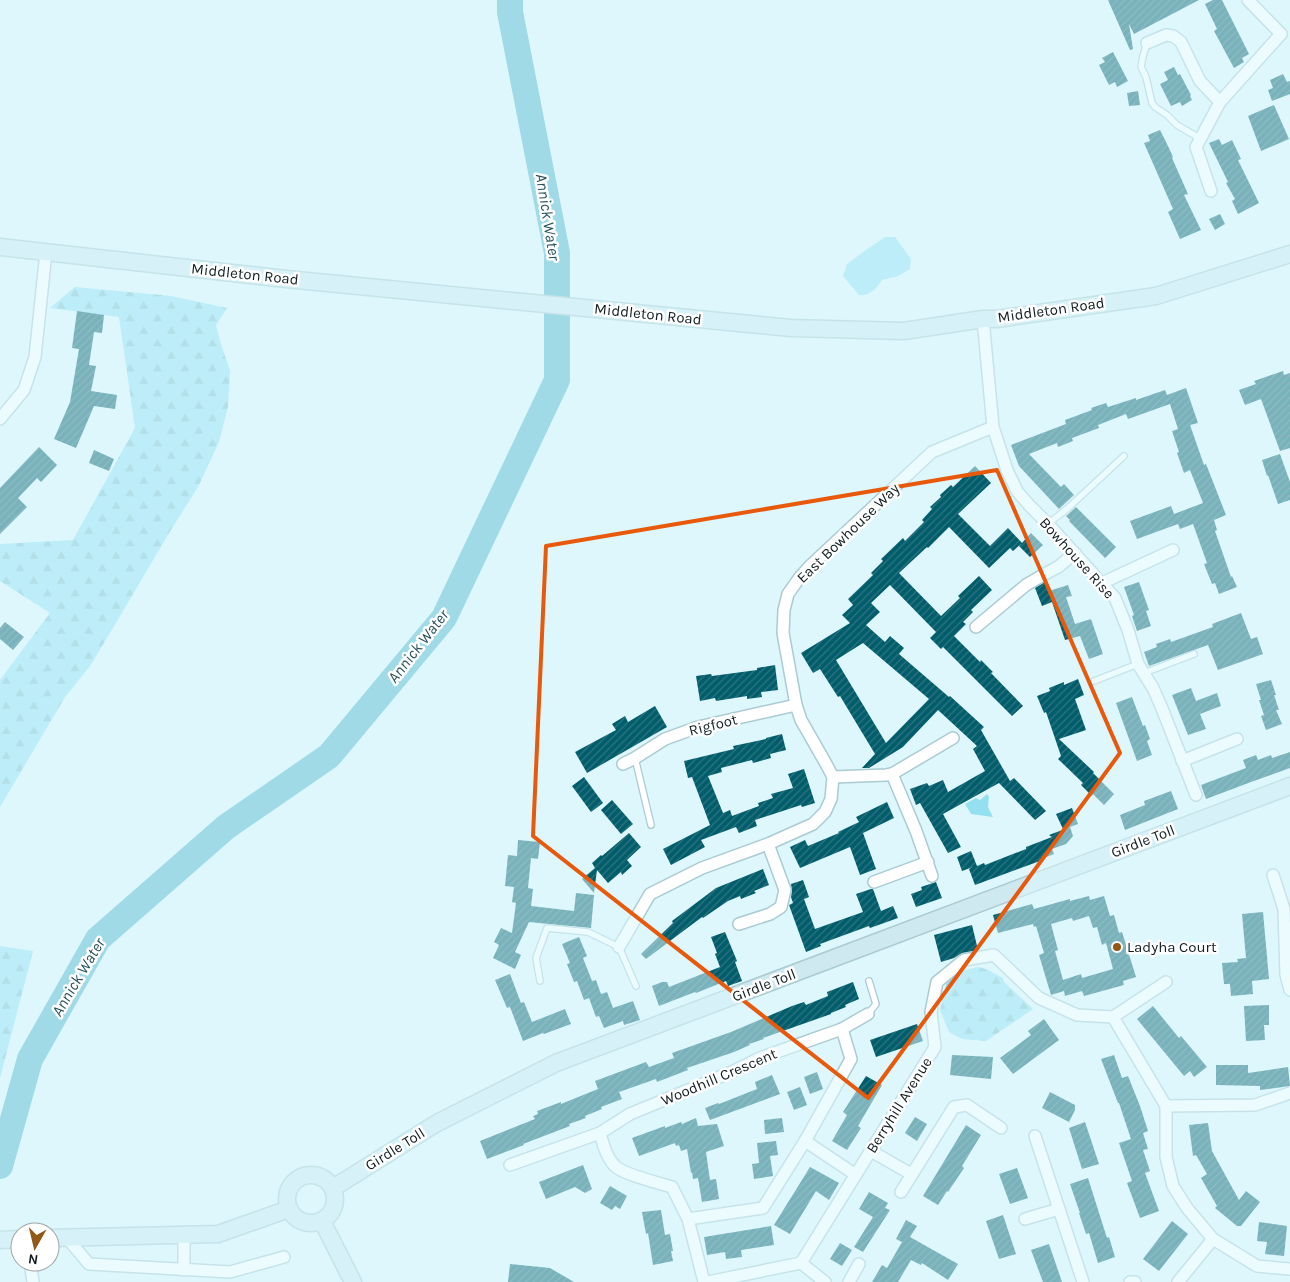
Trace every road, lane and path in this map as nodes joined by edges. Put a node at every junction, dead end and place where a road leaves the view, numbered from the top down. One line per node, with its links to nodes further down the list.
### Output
1 (1248, 0): 2 (street)
2 (1286, 32): 4 (street)
3 (1147, 43): 4 (street); 5 (lane)
4 (1220, 102): 5 (street)
5 (1201, 139): 6 (street)
6 (1211, 191)
7 (0, 247): 8 (street, Middleton Road)
8 (46, 252): 10 (street, Middleton Road); 11 (street)
9 (1290, 254): 10 (street, Middleton Road)
10 (983, 319): 12 (street, Bowhouse Rise)
11 (0, 419)
12 (993, 427): 14 (street, Bowhouse Rise); 22 (street, East Bowhouse Way)
13 (1124, 456): 14 (lane)
14 (1048, 524): 16 (street, Bowhouse Rise)
15 (1173, 550): 17 (street)
16 (1075, 553): 17 (street, Bowhouse Rise); 18 (street)
17 (1102, 583): 20 (street, Bowhouse Rise)
18 (976, 628)
19 (1194, 654): 20 (lane)
20 (1141, 669): 21 (lane); 26 (street, Bowhouse Rise)
21 (1094, 681)
22 (796, 705): 25 (street, Rigfoot); 29 (street, East Bowhouse Way)
23 (952, 738): 28 (street)
24 (1236, 739): 26 (street)
25 (635, 758): 27 (street, Rigfoot); 32 (lane)
26 (1182, 760): 31 (street, Bowhouse Rise)
27 (623, 764)
28 (892, 774): 29 (street); 34 (street)
29 (832, 778): 33 (street)
30 (1290, 786): 58 (street, Girdle Toll)
31 (1196, 795)
32 (651, 825)
33 (768, 844): 38 (street); 39 (street)
34 (928, 862): 36 (street); 37 (street)
35 (1274, 875): 44 (street)
36 (932, 876)
37 (874, 882)
38 (739, 924)
39 (618, 947): 40 (lane); 43 (lane)
40 (540, 981)
41 (868, 981): 45 (lane)
42 (1166, 982): 46 (street)
43 (636, 986)
44 (1290, 990)
45 (868, 1014): 47 (street, Woodhill Crescent)
46 (1113, 1017): 49 (street); 54 (street, Berryhill Avenue)
47 (842, 1029): 51 (street, Woodhill Crescent); 53 (street)
48 (1290, 1093): 49 (street)
49 (1166, 1106): 68 (street)
50 (1001, 1128): 56 (street)
51 (600, 1133): 55 (street, Woodhill Crescent); 62 (street)
52 (1035, 1136): 61 (street)
53 (805, 1141): 57 (street); 62 (street)
54 (871, 1151): 56 (street); 57 (street, Berryhill Avenue)
55 (510, 1165)
56 (912, 1174): 59 (street)
57 (856, 1175): 70 (street, Berryhill Avenue)
58 (333, 1188): 60 (street); 63 (street)
59 (901, 1192)
60 (289, 1209): 63 (street); 65 (street)
61 (1059, 1209): 64 (street); 78 (street)
62 (688, 1218): 75 (street)
63 (322, 1220): 74 (street)
64 (1025, 1220)
65 (184, 1235): 67 (street); 73 (street)
66 (60, 1238): 67 (street)
67 (67, 1238): 73 (street)
68 (1213, 1239): 72 (street); 81 (street)
69 (284, 1258): 73 (street)
70 (802, 1263): 75 (street); 76 (street)
71 (859, 1264): 77 (street)
72 (1290, 1269)
73 (184, 1270)
74 (353, 1282)
75 (706, 1282)
76 (825, 1282)
77 (849, 1282)
78 (1083, 1282)
79 (1130, 1282): 80 (street)
80 (1135, 1282)
81 (1178, 1282)

